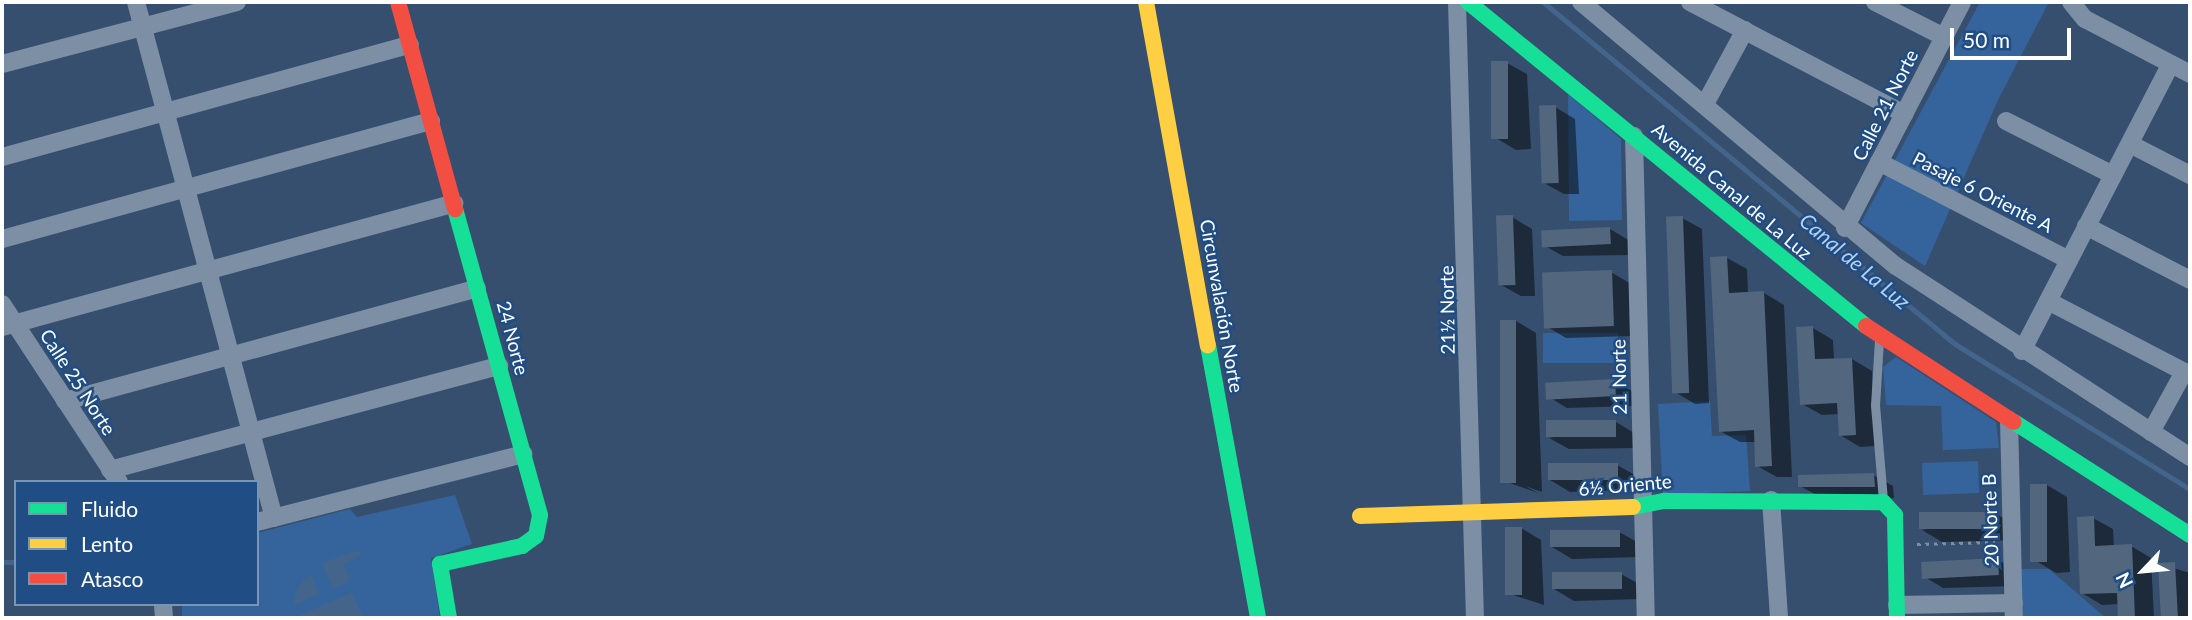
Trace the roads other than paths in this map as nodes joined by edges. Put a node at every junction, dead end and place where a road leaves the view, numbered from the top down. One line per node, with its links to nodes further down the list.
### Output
1 (136, 2): 12 (street)
2 (237, 2): 12 (street)
3 (398, 2): 15 (street, 24 Norte)
4 (1146, 2): 64 (street, Circunvalación Norte)
5 (1457, 2): 57 (street, 21½ Norte)
6 (1468, 2): 24 (street, Avenida Canal de La Luz)
7 (1581, 2): 19 (street)
8 (1690, 2): 13 (street)
9 (1875, 2): 14 (street)
10 (1962, 2): 14 (street, Calle 21 Norte)
11 (2071, 2): 17 (street)
12 (143, 27): 16 (street); 20 (street)
13 (1745, 30): 19 (street); 21 (street)
14 (1944, 37): 21 (street, Calle 21 Norte)
15 (410, 45): 20 (street); 22 (street, 24 Norte)
16 (2, 64)
17 (2171, 64): 18 (street); 25 (street)
18 (2190, 74)
19 (1704, 104): 33 (street)
20 (166, 112): 26 (street); 30 (street)
21 (1904, 114): 27 (street, Calle 21 Norte)
22 (431, 121): 30 (street); 31 (street, 24 Norte)
23 (2006, 121): 28 (street)
24 (1634, 136): 42 (street, Avenida Canal de La Luz); 56 (street, 21 Norte)
25 (2130, 144): 28 (street); 29 (street)
26 (2, 157)
27 (1879, 162): 33 (street, Calle 21 Norte); 35 (street, Pasaje 6 Oriente A)
28 (2113, 175): 32 (street)
29 (2190, 175)
30 (186, 188): 34 (street); 36 (street)
31 (454, 203): 36 (street); 38 (street, 24 Norte)
32 (2086, 226): 35 (street); 37 (street)
33 (1845, 228): 43 (street)
34 (2, 239)
35 (2069, 260): 39 (street)
36 (208, 270): 41 (street); 44 (street)
37 (2190, 280)
38 (477, 288): 44 (street); 45 (street, 24 Norte)
39 (2048, 301): 43 (street); 46 (street)
40 (2, 304): 41 (street, Calle 25 Norte)
41 (8, 325): 47 (street, Calle 25 Norte)
42 (1880, 337): 48 (street, Avenida Canal de La Luz); 55 (lane)
43 (2022, 351): 49 (street)
44 (231, 357): 47 (street); 50 (street)
45 (499, 366): 50 (street); 51 (street, 24 Norte)
46 (2187, 374): 49 (street)
47 (65, 401): 53 (street, Calle 25 Norte)
48 (2009, 420): 60 (street, Avenida Canal de La Luz); 61 (street, 20 Norte B)
49 (2151, 432): 52 (street)
50 (251, 433): 53 (street); 59 (street)
51 (523, 454): 59 (street); 63 (street, 24 Norte)
52 (2190, 457)
53 (114, 476)
54 (1771, 500): 55 (street, 6½ Oriente); 56 (street, 6½ Oriente); 67 (street)
55 (1887, 504): 62 (street)
56 (1643, 506): 57 (street, 6½ Oriente); 66 (street, 21 Norte)
57 (1473, 513): 58 (street, 6½ Oriente); 65 (street, 21½ Norte)
58 (1360, 516)
59 (266, 520)
60 (2190, 535)
61 (2014, 611): 62 (street)
62 (1897, 612)
63 (449, 618)
64 (1258, 618)
65 (1475, 618)
66 (1646, 618)
67 (1779, 618)

